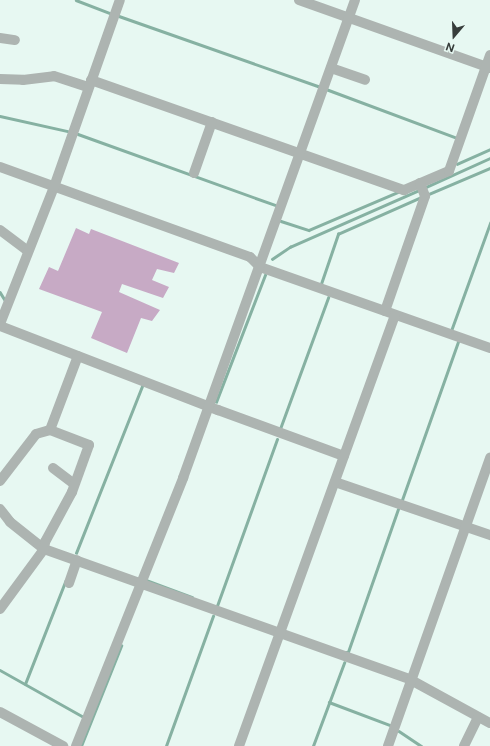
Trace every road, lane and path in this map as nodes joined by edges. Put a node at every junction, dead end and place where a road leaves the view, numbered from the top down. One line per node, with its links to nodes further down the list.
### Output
1 (120, 0): 12 (street)
2 (299, 0): 4 (street)
3 (355, 0): 4 (street)
4 (349, 18): 8 (street); 9 (street)
5 (0, 38): 6 (street)
6 (15, 40)
7 (490, 55): 8 (street)
8 (488, 67): 18 (street)
9 (331, 68): 11 (street); 14 (street)
10 (0, 79): 12 (street)
11 (365, 80)
12 (90, 83): 13 (street); 17 (street)
13 (212, 122): 14 (street); 16 (street)
14 (301, 154): 18 (street); 21 (street)
15 (0, 167): 17 (street)
16 (194, 173)
17 (54, 187): 20 (street); 21 (street)
18 (422, 187): 22 (street)
19 (0, 230): 20 (street)
20 (28, 251): 24 (street)
21 (260, 266): 22 (street); 27 (street)
22 (385, 311): 23 (street)
23 (395, 315): 25 (street); 29 (street)
24 (0, 325): 26 (street)
25 (490, 348)
26 (78, 356): 27 (street); 28 (street)
27 (207, 406): 29 (street); 40 (street)
28 (50, 430): 32 (street); 34 (street)
29 (344, 456): 33 (street)
30 (490, 458): 36 (street)
31 (53, 468): 34 (street)
32 (0, 481)
33 (335, 482): 36 (street); 43 (street)
34 (74, 484): 38 (street)
35 (0, 509): 38 (street)
36 (465, 528): 37 (street); 44 (street)
37 (490, 535)
38 (44, 549): 39 (street); 42 (street)
39 (77, 560): 40 (street); 41 (street)
40 (140, 582): 43 (street); 49 (street)
41 (68, 583)
42 (0, 609)
43 (280, 633): 44 (street); 50 (street)
44 (411, 680): 46 (street); 51 (street)
45 (0, 712): 48 (street)
46 (478, 717): 47 (street); 52 (street)
47 (490, 723)
48 (63, 746)
49 (76, 746)
50 (239, 746)
51 (388, 746)
52 (464, 746)

